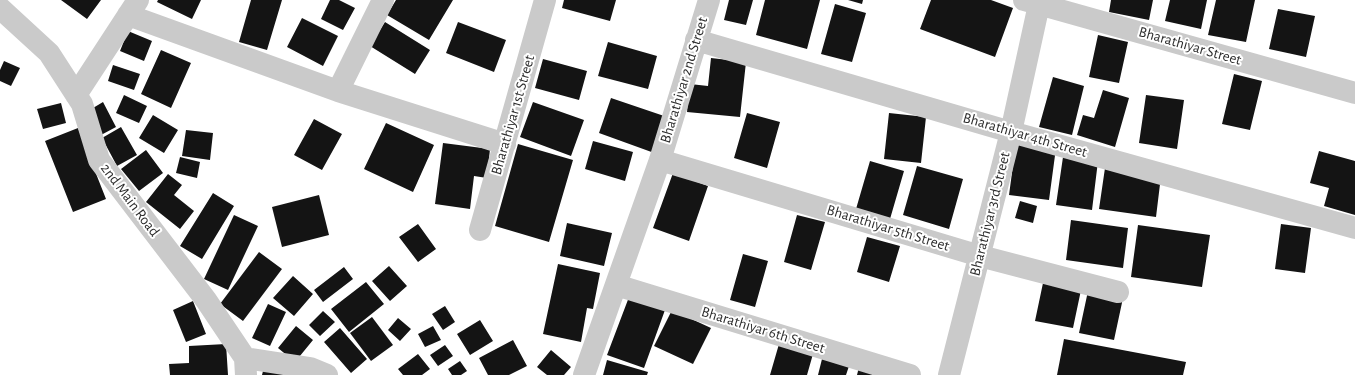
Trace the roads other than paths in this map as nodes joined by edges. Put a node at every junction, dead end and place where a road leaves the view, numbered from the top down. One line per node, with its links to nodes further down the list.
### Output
1 (383, 0): 8 (street)
2 (545, 0): 12 (street, Bharathiyar 1st Street)
3 (709, 0): 7 (street, Bharathiyar 2nd Street)
4 (1035, 2): 9 (street, Bharathiyar Street); 11 (street, Bharathiyar 3rd Street)
5 (133, 7): 8 (street); 10 (street)
6 (0, 8): 10 (street, 2nd Main Road)
7 (696, 40): 11 (street, Bharathiyar 4th Street); 13 (street, Bharathiyar 2nd Street)
8 (338, 90): 12 (street)
9 (1355, 93)
10 (76, 95): 19 (street, 2nd Main Road)
11 (1011, 132): 14 (street, Bharathiyar 4th Street); 16 (street, Bharathiyar 3rd Street)
12 (505, 144): 15 (street, Bharathiyar 1st Street)
13 (660, 160): 16 (street, Bharathiyar 5th Street); 17 (street, Bharathiyar 2nd Street)
14 (1355, 228)
15 (480, 230)
16 (980, 256): 18 (street, Bharathiyar 5th Street); 23 (street, Bharathiyar 3rd Street)
17 (616, 285): 21 (street, Bharathiyar 2nd Street); 22 (street, Bharathiyar 6th Street)
18 (1118, 292)
19 (245, 366): 20 (street)
20 (327, 375)
21 (584, 375)
22 (910, 375)
23 (948, 375)

